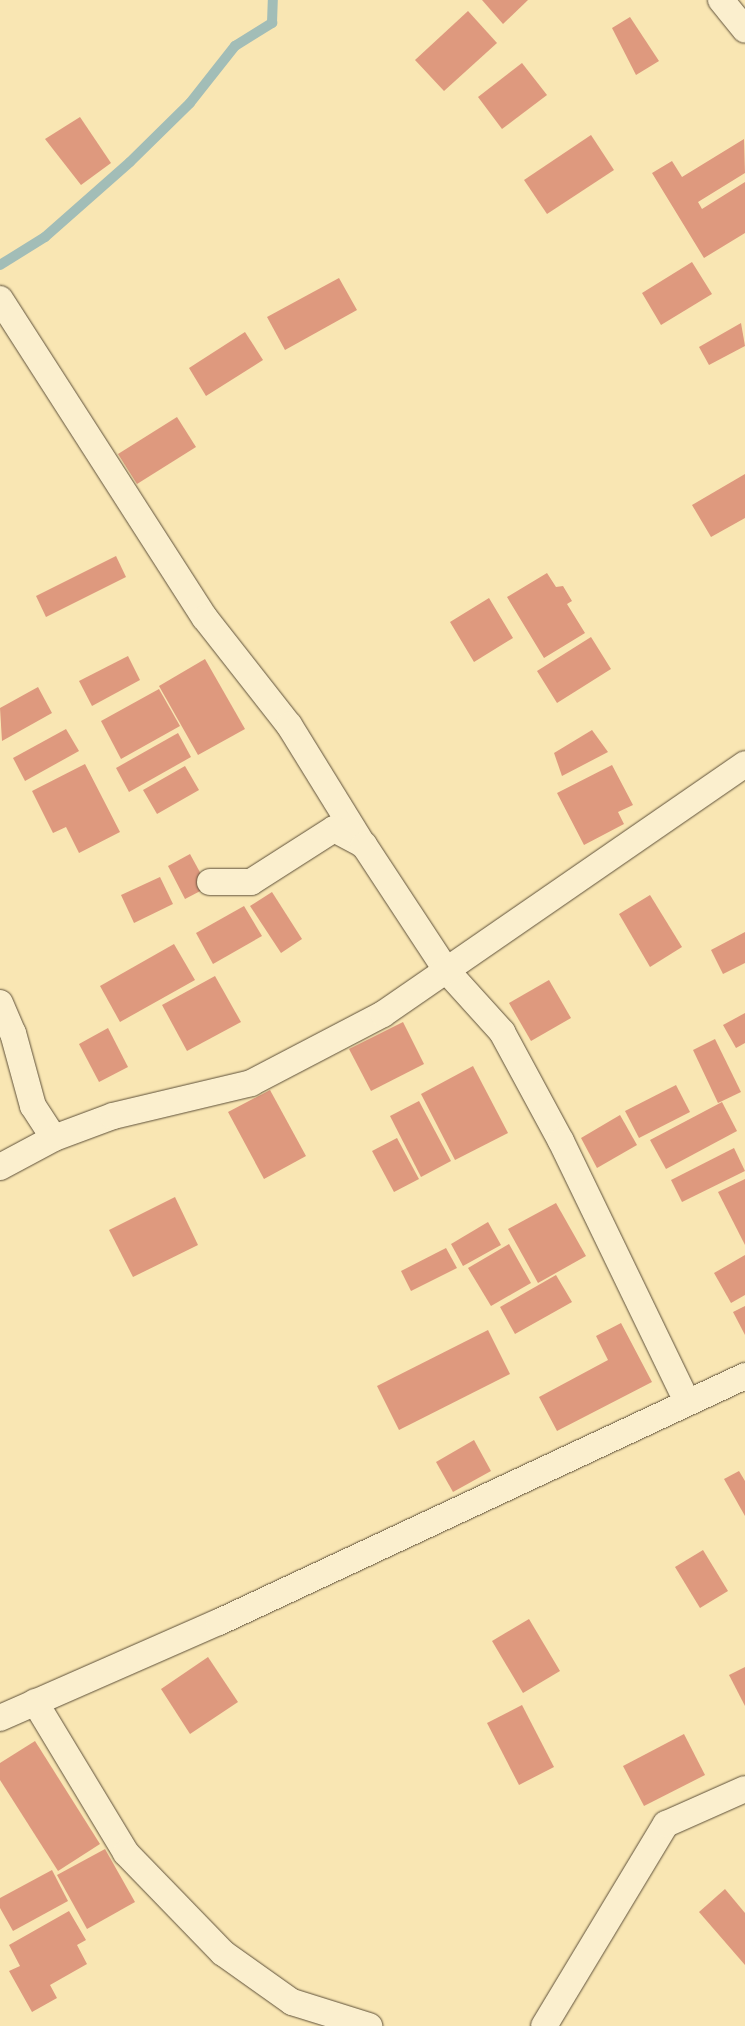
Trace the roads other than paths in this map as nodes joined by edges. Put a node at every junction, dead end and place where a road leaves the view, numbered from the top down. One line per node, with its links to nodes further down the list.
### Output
1 (721, 0): 2 (street)
2 (745, 30)
3 (0, 299): 5 (street)
4 (745, 764): 7 (street)
5 (364, 845): 6 (street); 7 (street)
6 (210, 882)
7 (446, 970): 9 (street); 12 (street)
8 (0, 1003): 9 (street)
9 (54, 1138): 10 (street)
10 (0, 1167)
11 (745, 1376): 12 (street)
12 (687, 1402): 13 (street)
13 (35, 1702): 14 (street); 16 (street)
14 (0, 1718)
15 (745, 1789): 17 (street)
16 (369, 2026)
17 (544, 2026)

